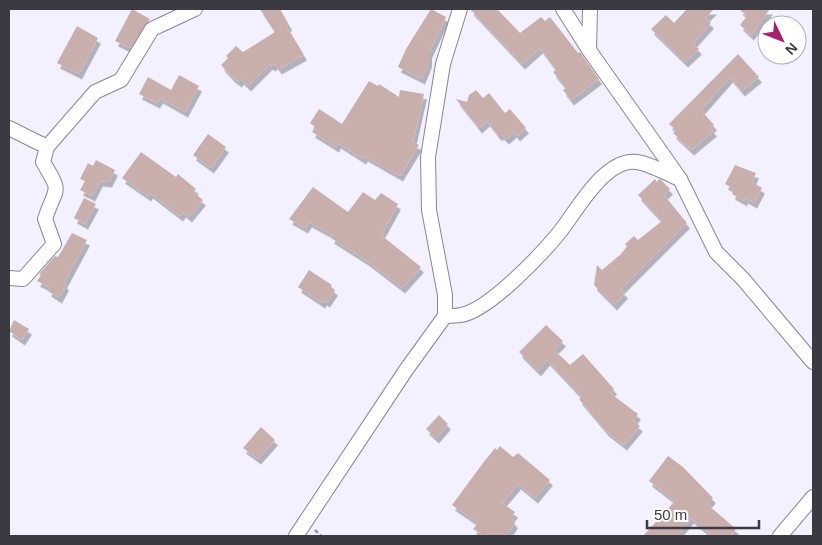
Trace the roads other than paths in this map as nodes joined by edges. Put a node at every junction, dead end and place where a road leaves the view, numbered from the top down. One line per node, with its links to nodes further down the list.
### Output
1 (195, 9): 7 (street)
2 (460, 9): 10 (street)
3 (563, 9): 5 (street)
4 (590, 9): 5 (street)
5 (589, 50): 8 (street)
6 (9, 128): 7 (street)
7 (47, 147): 9 (street)
8 (680, 179): 10 (street); 11 (street)
9 (9, 278)
10 (445, 316): 13 (street)
11 (813, 362)
12 (813, 497): 14 (street)
13 (296, 536)
14 (780, 536)

